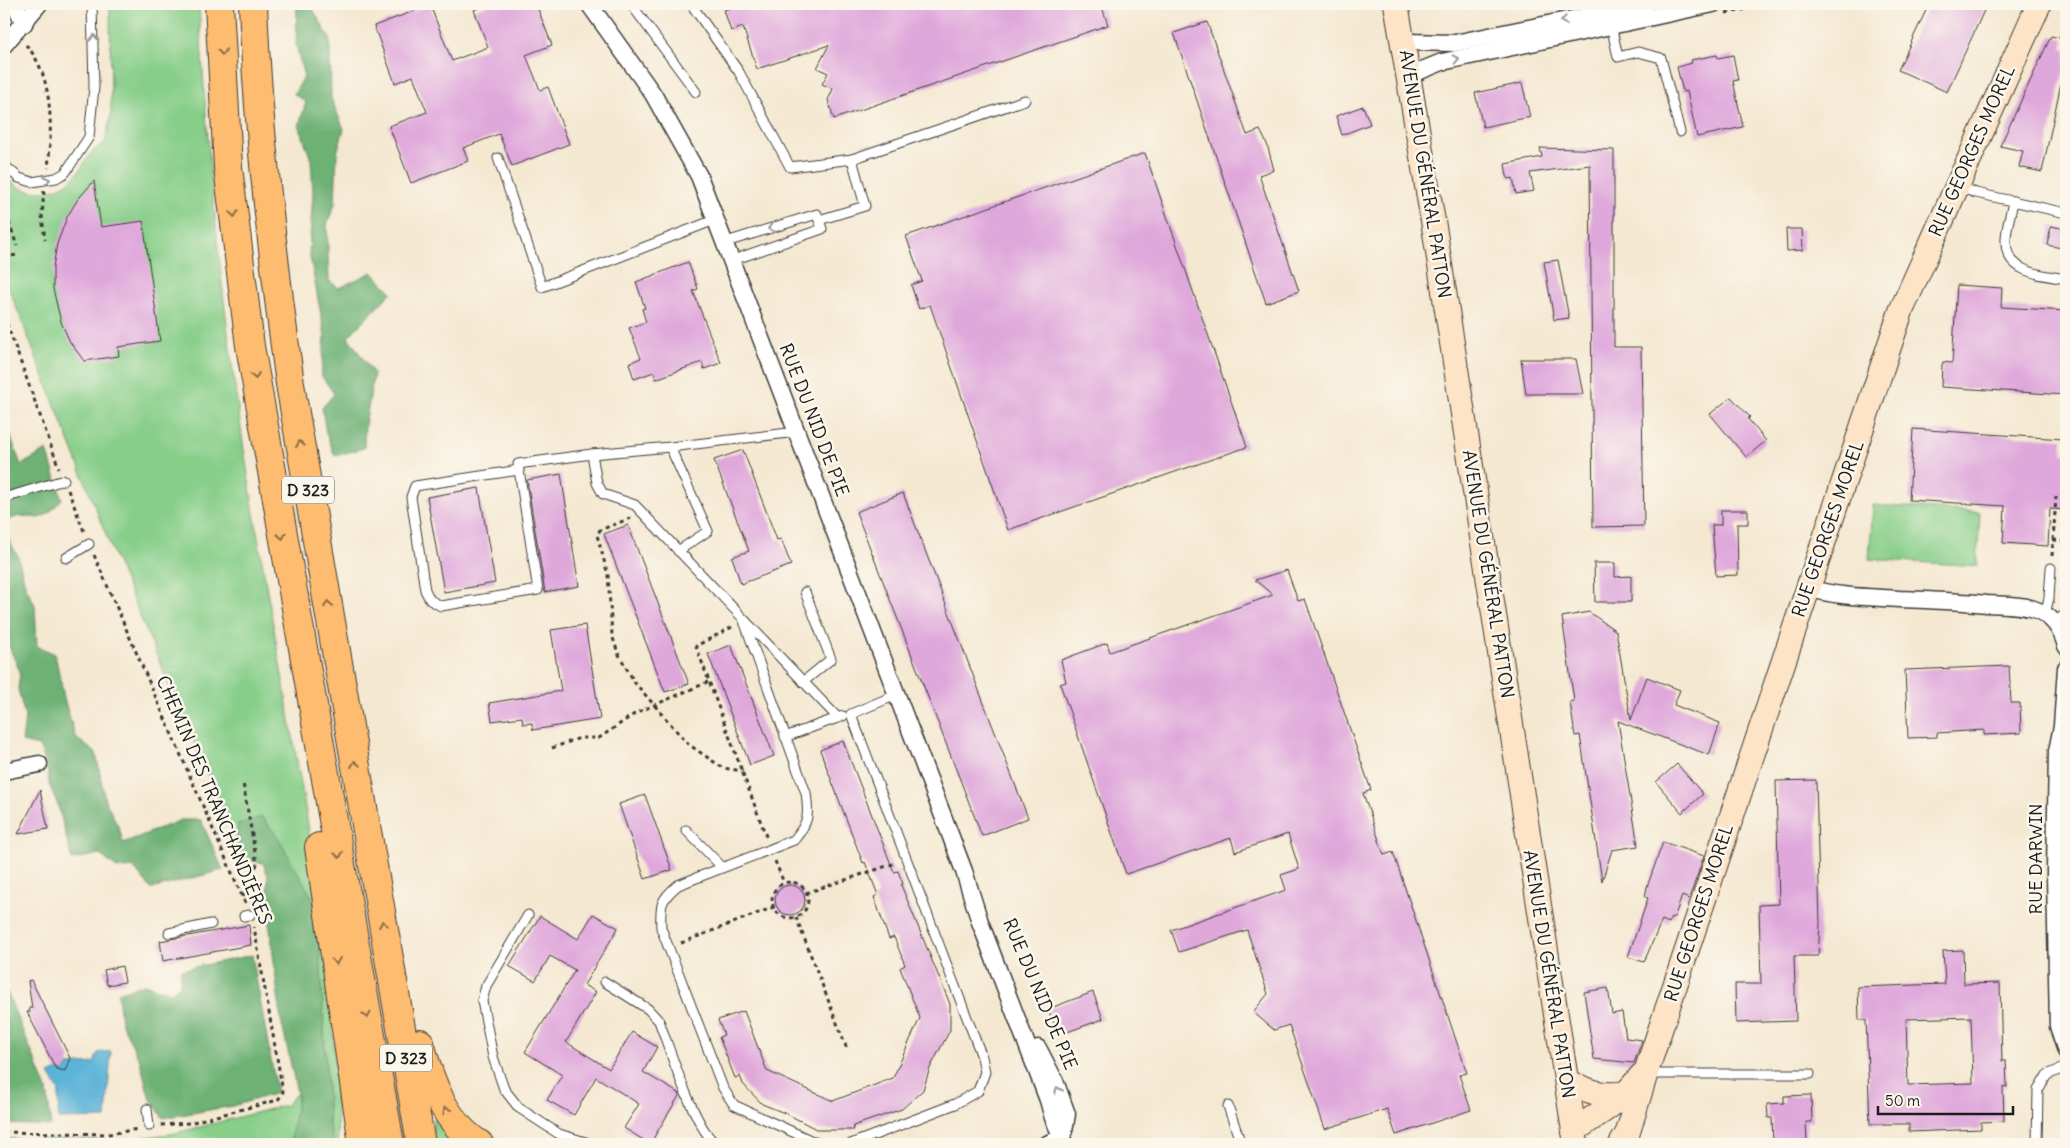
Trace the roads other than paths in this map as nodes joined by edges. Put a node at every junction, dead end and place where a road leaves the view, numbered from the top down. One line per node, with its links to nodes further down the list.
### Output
1 (15, 4): 14 (street)
2 (39, 4): 14 (street)
3 (92, 4): 23 (lane, one-way to 3)
4 (219, 4): 41 (highway, D 323, one-way to 41)
5 (253, 4): 62 (highway, D 323, one-way to 5)
6 (589, 4): 27 (street, RUE DU NID DE PIE)
7 (631, 4): 18 (lane)
8 (691, 4): 22 (lane)
9 (1396, 4): 15 (street, AVENUE DU GÉNÉRAL PATTON)
10 (1646, 4): 13 (street)
11 (1713, 4): 13 (street)
12 (2039, 4): 24 (street, RUE GEORGES MOREL)
13 (1609, 13): 15 (street, one-way to 15); 17 (street, one-way to 13); 20 (lane)
14 (24, 24): 16 (street)
15 (1404, 42): 17 (street, AVENUE DU GÉNÉRAL PATTON)
16 (4, 45)
17 (1410, 75): 69 (street, AVENUE DU GÉNÉRAL PATTON)
18 (696, 92)
19 (1025, 100): 22 (lane)
20 (1680, 132)
21 (498, 158): 27 (lane)
22 (852, 159): 28 (lane)
23 (4, 165)
24 (1956, 186): 25 (lane); 43 (street, RUE GEORGES MOREL)
25 (2013, 201): 26 (lane); 31 (lane)
26 (2066, 213)
27 (716, 219): 29 (street, RUE DU NID DE PIE)
28 (819, 221): 29 (lane, one-way to 29); 30 (lane)
29 (726, 242): 30 (street, RUE DU NID DE PIE)
30 (733, 260): 32 (street, RUE DU NID DE PIE)
31 (2066, 280)
32 (797, 432): 33 (lane); 50 (street, RUE DU NID DE PIE)
33 (670, 448): 34 (lane); 39 (lane)
34 (592, 454): 35 (lane); 39 (lane)
35 (519, 470): 35 (lane)
36 (64, 480): 37 (lane)
37 (4, 498)
38 (89, 544): 40 (lane)
39 (678, 551): 46 (lane)
40 (66, 558)
41 (287, 566): 64 (highway, one-way to 64); 80 (highway, D 323, one-way to 80)
42 (2051, 568): 45 (lane)
43 (1808, 588): 45 (street); 67 (street, RUE GEORGES MOREL)
44 (805, 592): 49 (lane)
45 (2055, 617): 47 (street)
46 (744, 621): 49 (lane); 54 (lane)
47 (2066, 646)
48 (2066, 668): 51 (street, RUE DARWIN)
49 (804, 682): 53 (lane)
50 (896, 696): 52 (lane); 77 (street, RUE DU NID DE PIE)
51 (2065, 712): 65 (street, RUE DARWIN)
52 (851, 714): 53 (lane); 86 (lane)
53 (838, 718): 54 (lane)
54 (785, 736): 58 (lane)
55 (39, 764): 56 (street)
56 (4, 771)
57 (686, 830): 58 (lane)
58 (722, 867): 85 (lane)
59 (528, 915): 83 (lane)
60 (211, 924): 61 (lane)
61 (169, 933)
62 (391, 972): 81 (highway, D 323); 82 (highway, one-way to 62)
63 (605, 982): 84 (lane)
64 (345, 1023): 78 (highway); 79 (highway)
65 (2066, 1051)
66 (2066, 1067): 89 (lane)
67 (1647, 1070): 68 (lane); 70 (street, RUE GEORGES MOREL); 75 (street, RUE GEORGES MOREL)
68 (1810, 1074)
69 (1566, 1082): 70 (street); 76 (street, AVENUE DU GÉNÉRAL PATTON)
70 (1628, 1093): 73 (street, RUE GEORGES MOREL)
71 (1228, 1106): 88 (lane)
72 (146, 1109): 74 (lane)
73 (1608, 1110): 75 (street); 76 (street, RUE GEORGES MOREL)
74 (148, 1126)
75 (1625, 1138)
76 (1575, 1141)
77 (1067, 1142): 87 (street)
78 (347, 1144)
79 (363, 1144)
80 (390, 1144)
81 (421, 1144)
82 (479, 1144)
83 (592, 1144)
84 (717, 1144)
85 (818, 1144)
86 (851, 1144)
87 (1047, 1144)
88 (1241, 1144)
89 (2037, 1144)

